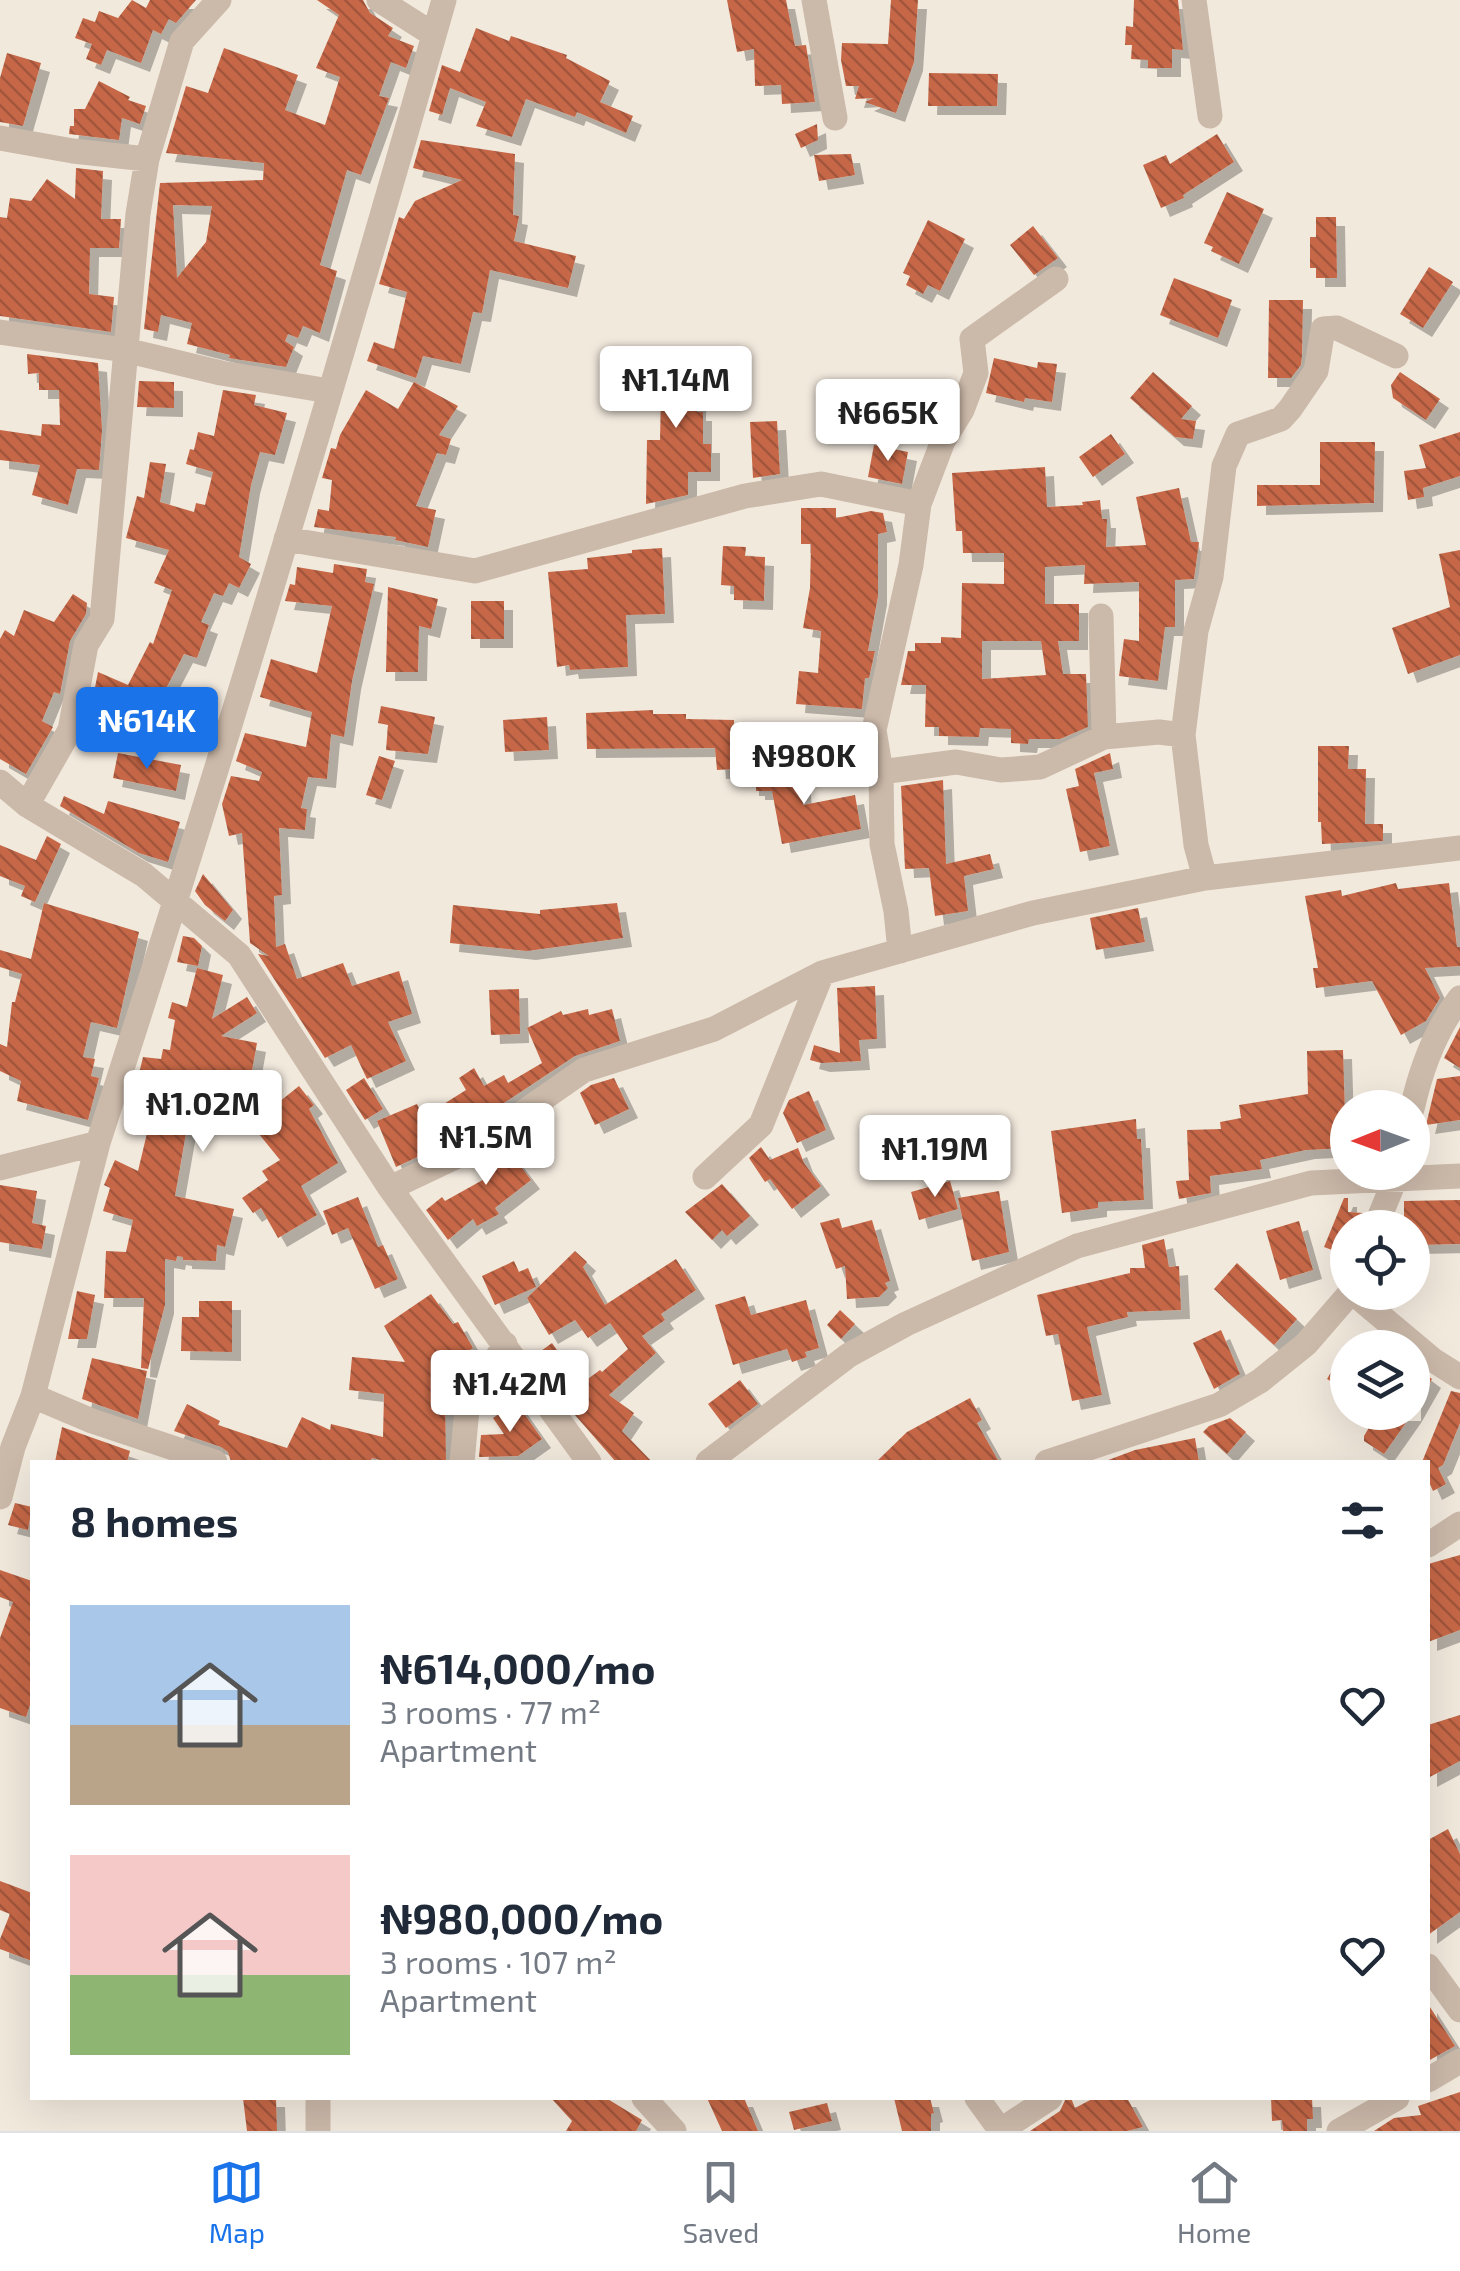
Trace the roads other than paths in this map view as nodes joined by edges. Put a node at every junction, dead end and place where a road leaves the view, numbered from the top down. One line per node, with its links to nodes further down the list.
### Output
1 (220, 0): 10 (street)
2 (379, 0): 6 (street)
3 (444, 0): 6 (street)
4 (814, 0): 8 (street)
5 (1194, 0): 7 (street)
6 (434, 35): 15 (street)
7 (1210, 116)
8 (835, 118)
9 (0, 138): 10 (street)
10 (147, 158): 13 (street)
11 (1056, 279): 16 (street)
12 (0, 332): 13 (street)
13 (125, 350): 15 (street); 23 (street)
14 (1396, 356): 19 (street)
15 (329, 391): 17 (street)
16 (919, 504): 17 (street); 21 (street)
17 (286, 539): 26 (street)
18 (1100, 616): 20 (street)
19 (1183, 735): 20 (street); 25 (street)
20 (1104, 737): 21 (street)
21 (880, 772): 27 (street)
22 (0, 782): 23 (street)
23 (27, 805): 26 (street)
24 (1460, 848): 25 (street)
25 (1205, 878): 27 (street)
26 (177, 900): 31 (street); 37 (street)
27 (900, 951): 28 (street)
28 (822, 972): 35 (street); 37 (street)
29 (1460, 998): 30 (street)
30 (1417, 1090)
31 (98, 1143): 32 (street); 42 (street)
32 (0, 1168)
33 (1430, 1176): 34 (street)
34 (1460, 1176)
35 (705, 1177)
36 (1330, 1181): 47 (street)
37 (390, 1188): 40 (street)
38 (1335, 1310): 48 (street)
39 (1373, 1310): 41 (street)
40 (504, 1344): 45 (street); 46 (street)
41 (1460, 1377)
42 (33, 1396): 43 (street); 44 (street)
43 (6, 1446): 49 (street)
44 (209, 1460)
45 (462, 1460)
46 (588, 1460)
47 (711, 1460)
48 (1053, 1460)
49 (0, 1497)
50 (1460, 1524): 51 (street)
51 (1430, 1544)
52 (1430, 1969): 53 (street)
53 (1460, 2010)
54 (1460, 2061): 55 (street)
55 (1430, 2079)
56 (318, 2100): 61 (street)
57 (646, 2100): 62 (street)
58 (978, 2100): 63 (street)
59 (1047, 2100): 63 (street)
60 (1393, 2100): 64 (street)
61 (318, 2131)
62 (674, 2131)
63 (1001, 2131)
64 (1339, 2131)

